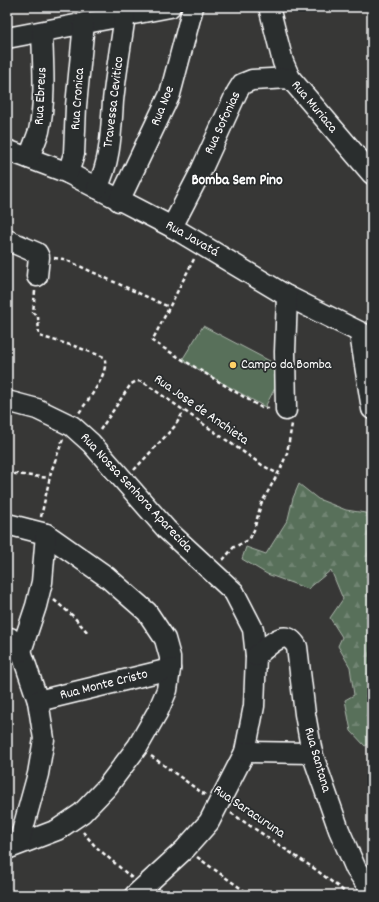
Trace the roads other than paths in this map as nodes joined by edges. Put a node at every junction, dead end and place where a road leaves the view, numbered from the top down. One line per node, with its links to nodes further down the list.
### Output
1 (170, 7): 4 (street)
2 (193, 7): 14 (street, Rua Noe)
3 (270, 7): 8 (street, Rua Muriaca)
4 (125, 15): 5 (street); 13 (street, Travessa Cevitico)
5 (84, 23): 6 (street); 11 (street, Rua Cronica)
6 (42, 32): 7 (street); 10 (street, Rua Ebreus)
7 (7, 38)
8 (290, 78): 12 (street, Rua Muriaca); 15 (street, Rua Sofonias)
9 (7, 150): 10 (street, Rua Javatá)
10 (29, 158): 11 (street, Rua Javatá)
11 (68, 173): 13 (street, Rua Javatá)
12 (372, 174)
13 (97, 188): 14 (street, Rua Javatá)
14 (120, 200): 15 (street, Rua Javatá)
15 (172, 227): 18 (street, Rua Javatá)
16 (7, 240): 17 (street)
17 (37, 276)
18 (287, 296): 19 (street, Rua Javatá); 22 (street)
19 (366, 336): 21 (street)
20 (7, 401): 25 (street, Rua Nossa Senhora Aparecida)
21 (372, 409)
22 (286, 410)
23 (7, 524): 24 (street)
24 (42, 533): 26 (street); 27 (street)
25 (256, 656): 28 (street); 29 (street, Rua Santana)
26 (170, 669): 27 (street, Rua Monte Cristo); 30 (street)
27 (38, 701): 30 (street)
28 (245, 752): 29 (street); 31 (street)
29 (312, 753): 32 (street, Rua Santana)
30 (13, 846)
31 (139, 891)
32 (372, 892)

